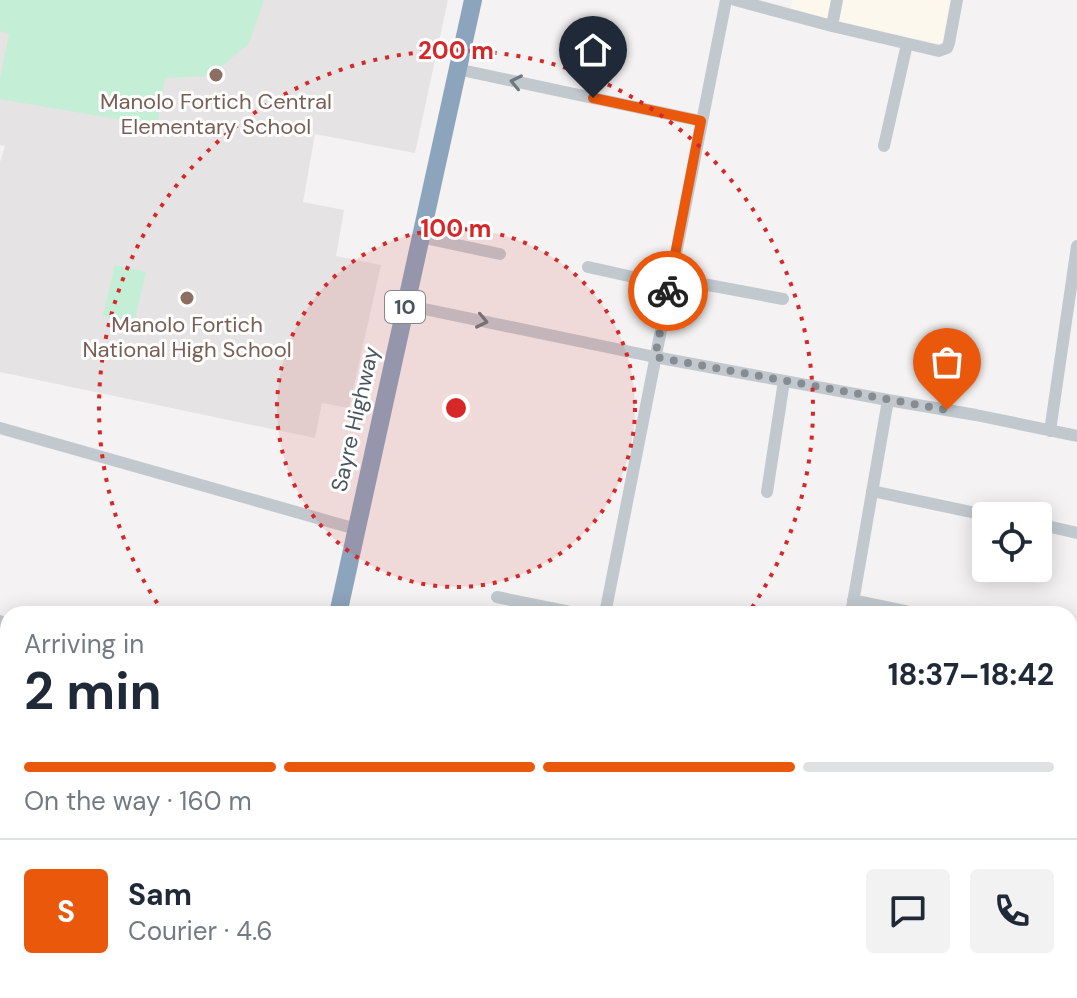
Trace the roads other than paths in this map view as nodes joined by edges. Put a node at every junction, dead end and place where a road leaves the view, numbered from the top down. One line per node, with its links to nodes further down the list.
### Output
1 (473, 0): 9 (highway, Sayre Highway / 10)
2 (726, 0): 10 (street)
3 (735, 0): 6 (street)
4 (837, 0): 7 (street)
5 (957, 0): 8 (street)
6 (782, 6): 7 (street)
7 (832, 26): 8 (street)
8 (907, 44): 11 (street)
9 (457, 69): 10 (street, one-way to 9); 12 (highway, Sayre Highway / 10)
10 (701, 121): 16 (street)
11 (884, 146)
12 (420, 237): 14 (street); 18 (highway, Sayre Highway / 10)
13 (1077, 246): 23 (street)
14 (500, 254)
15 (588, 267): 16 (street)
16 (670, 282): 17 (street); 19 (street)
17 (783, 299)
18 (405, 305): 19 (street, one-way to 19); 29 (highway, Sayre Highway / 10)
19 (655, 357): 20 (street); 35 (street)
20 (784, 381): 21 (street); 26 (street)
21 (888, 400): 23 (street); 25 (street)
22 (0, 428): 29 (street)
23 (1050, 431): 24 (street)
24 (1077, 436)
25 (872, 491): 27 (street); 32 (street)
26 (767, 492)
27 (972, 512)
28 (1052, 527): 30 (street)
29 (356, 529): 33 (highway, Sayre Highway / 10)
30 (1077, 533)
31 (497, 597): 34 (street)
32 (853, 600): 36 (street); 37 (street)
33 (340, 606)
34 (541, 606)
35 (607, 606)
36 (852, 606)
37 (882, 606)

